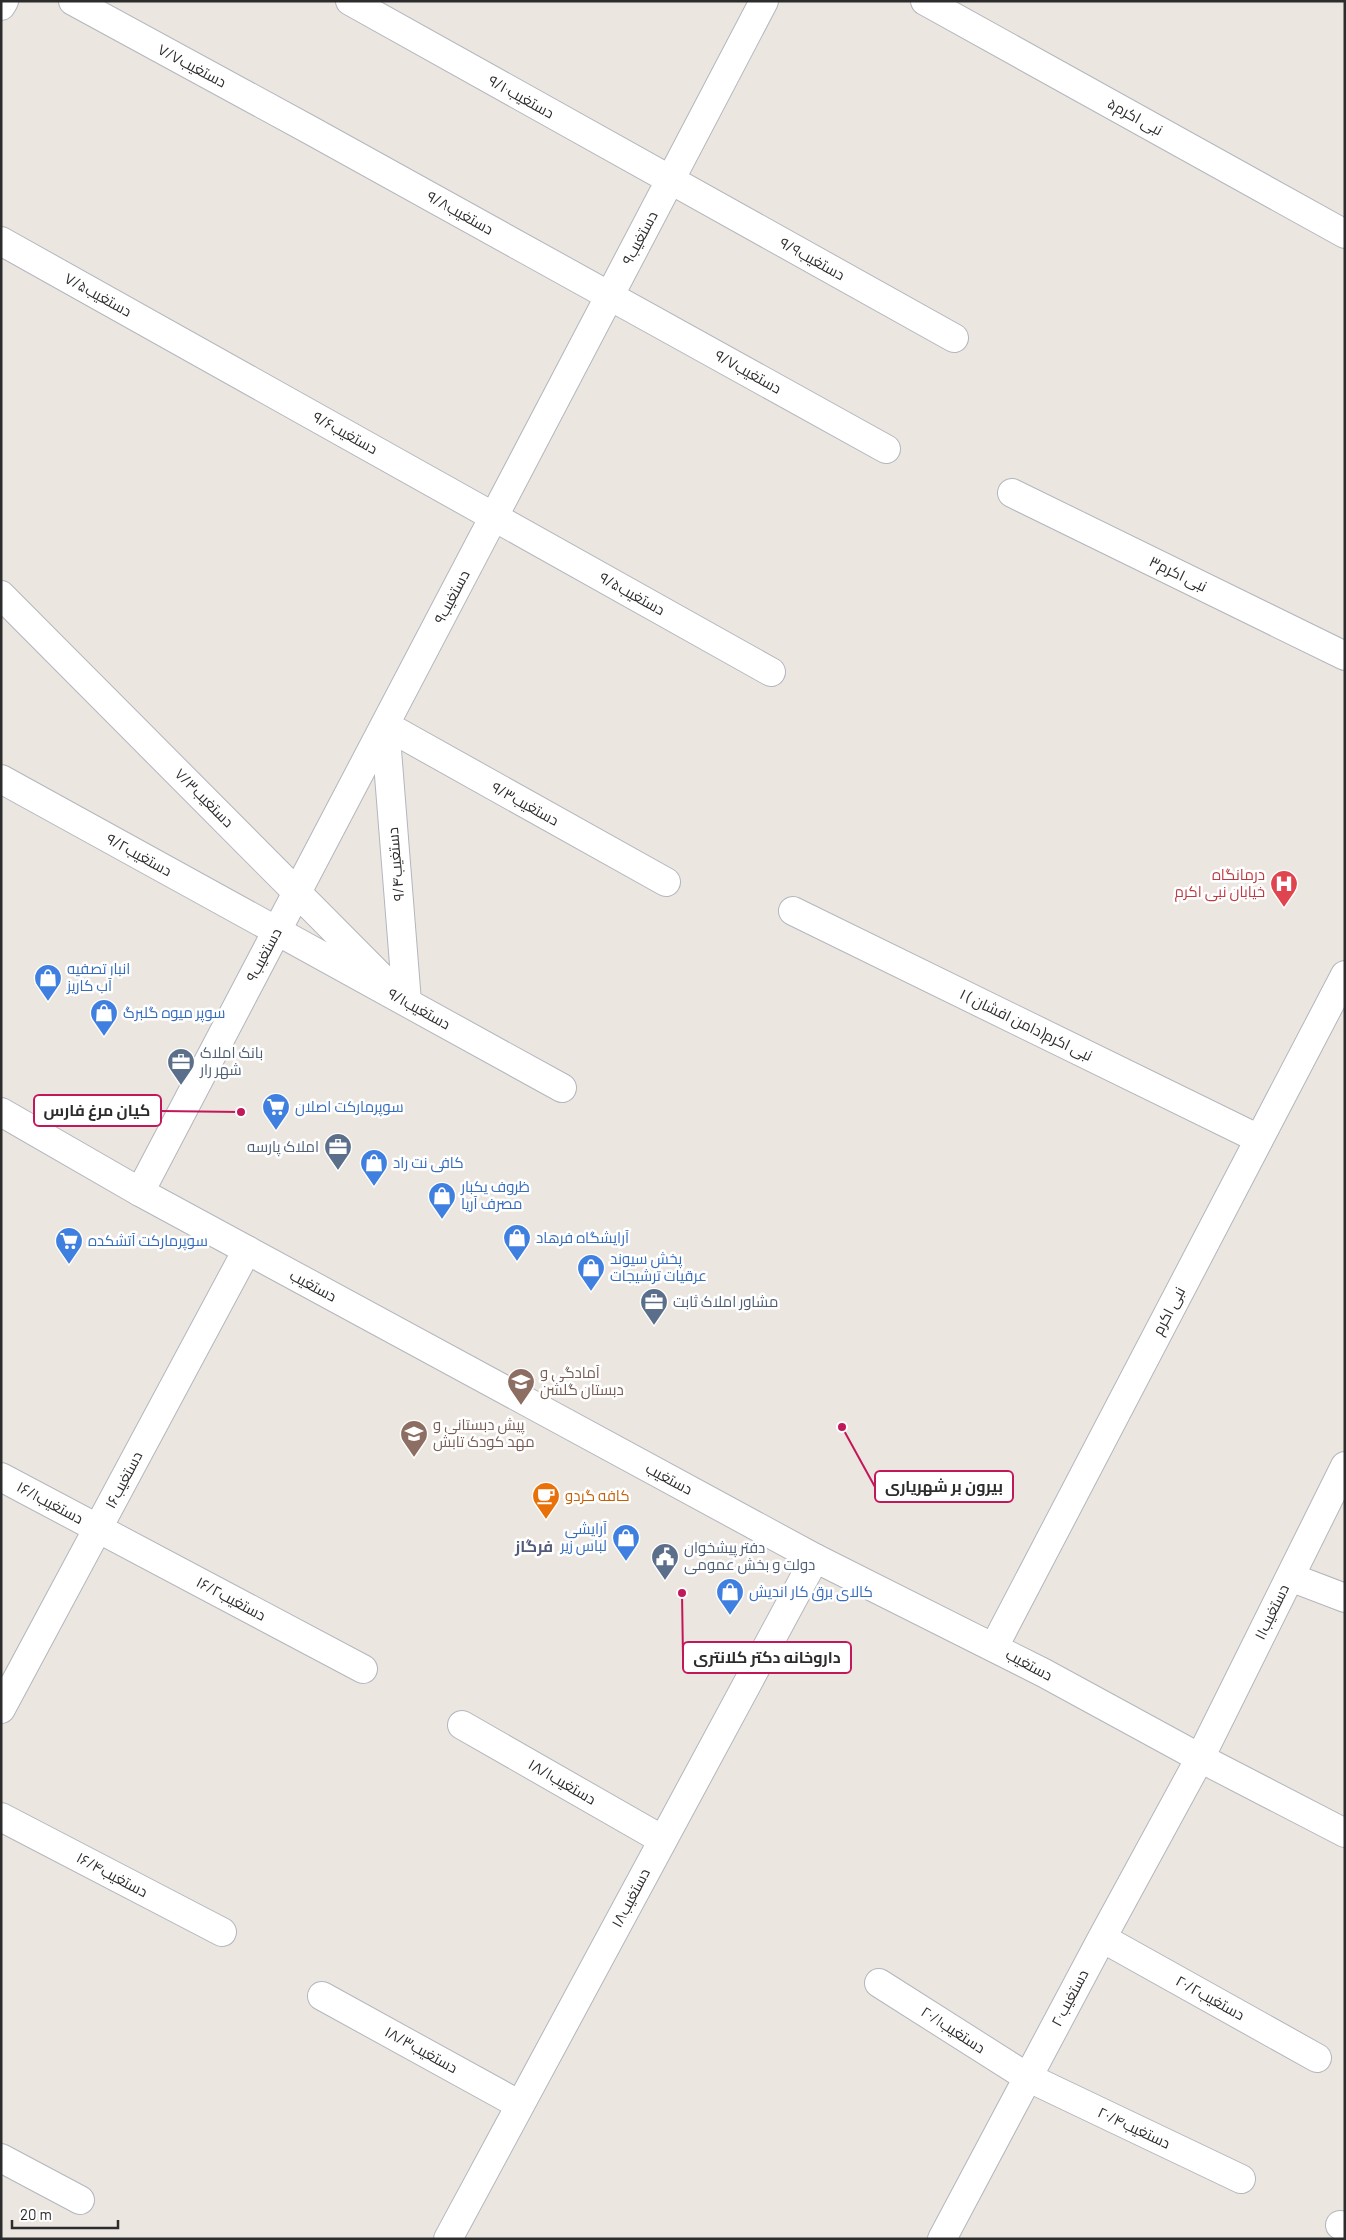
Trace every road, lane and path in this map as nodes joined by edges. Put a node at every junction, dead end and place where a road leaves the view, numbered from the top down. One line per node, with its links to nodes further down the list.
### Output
1 (4, 1): 5 (street)
2 (73, 1): 7 (street, دستغیب۷/۷)
3 (764, 1): 8 (street, دستغیب۹)
4 (926, 1): 9 (street, نبی اکرم۵)
5 (1, 6)
6 (361, 7): 8 (street, دستغیب۹/۱۰)
7 (310, 130): 11 (street, دستغیب۹/۸)
8 (670, 181): 11 (street, دستغیب۹); 12 (street, دستغیب۹/۹)
9 (1345, 234)
10 (1, 241): 13 (street, دستغیب۷/۵)
11 (610, 296): 14 (street, دستغیب۹/۷); 16 (street, دستغیب۹)
12 (954, 338)
13 (195, 349): 16 (street, دستغیب۹/۶)
14 (886, 449)
15 (1012, 493): 18 (street, نبی اکرم۳)
16 (494, 517): 19 (street, ۹/۵دستغیب); 20 (street, دستغیب۹)
17 (1, 594): 26 (street, دستغیب۷/۳)
18 (1345, 656)
19 (771, 672)
20 (384, 725): 22 (street, دستغیب۹/۳); 24 (street, دستغیب۹); 26 (street, دستغیب۹/۴)
21 (1, 779): 24 (street, دستغیب۹/۲)
22 (666, 882)
23 (793, 911): 29 (street, ۱ نبی اکرم(دامن افشان ))
24 (277, 931): 26 (street, دستغیب۹/۱); 30 (street, دستغیب۹)
25 (1345, 974): 29 (street, نبی اکرم)
26 (407, 1002): 27 (street, دستغیب۹/۱)
27 (562, 1088)
28 (1, 1112): 30 (street, دستغیب)
29 (1259, 1139): 38 (street, نبی اکرم)
30 (140, 1192): 31 (street, دستغیب)
31 (247, 1250): 34 (street, دستغیب۱۶); 35 (street, دستغیب)
32 (1345, 1466): 36 (street, دستغیب۱۱)
33 (1, 1477): 34 (street, دستغیب۱۶/۱)
34 (98, 1528): 39 (street, دستغیب۱۶/۲); 40 (street, دستغیب۱۶)
35 (815, 1558): 38 (street, دستغیب); 45 (street, دستغیب۱۸)
36 (1290, 1577): 37 (street); 42 (street, دستغیب۱۱)
37 (1345, 1598)
38 (994, 1647): 42 (street, دستغیب)
39 (363, 1669)
40 (1, 1709)
41 (462, 1724): 45 (street, دستغیب۱۸/۱)
42 (1200, 1758): 44 (street, دستغیب); 47 (street, دستغیب۲۰)
43 (1, 1817): 46 (street, دستغیب۱۶/۴)
44 (1345, 1833)
45 (663, 1840): 52 (street, دستغیب۱۸)
46 (222, 1932)
47 (1102, 1938): 50 (street, دستغیب۲۰/۲); 51 (street, دستغیب۲۰)
48 (879, 1983): 51 (street, دستغیب۲۰/۱)
49 (322, 1996): 52 (street, دستغیب۱۸/۳)
50 (1317, 2058)
51 (1027, 2077): 54 (street, دستغیب۲۰/۴); 57 (street, دستغیب۲۰)
52 (520, 2104): 56 (street, دستغیب۱۸)
53 (1, 2158): 55 (street)
54 (1241, 2179)
55 (80, 2200)
56 (448, 2239)
57 (942, 2239)

